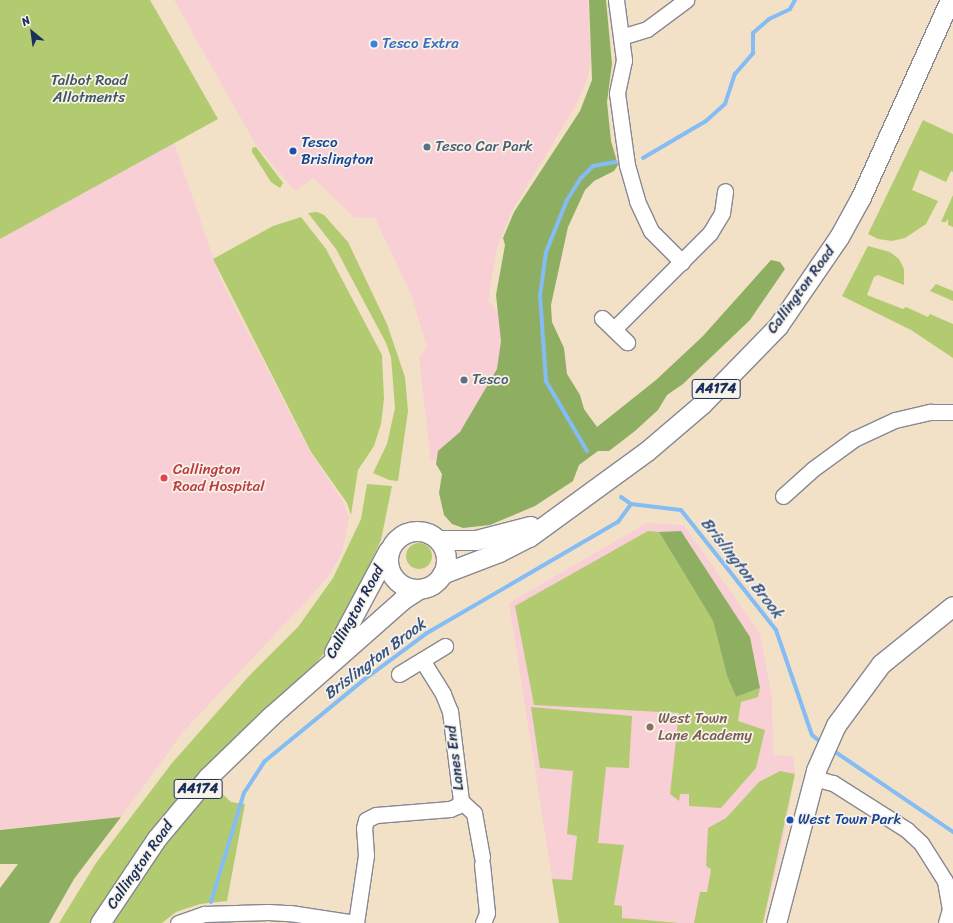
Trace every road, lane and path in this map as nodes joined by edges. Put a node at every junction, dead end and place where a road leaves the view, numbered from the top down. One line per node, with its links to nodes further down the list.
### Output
1 (616, 0): 4 (street)
2 (686, 0): 4 (street)
3 (950, 0): 12 (main road, Callington Road / A4174)
4 (621, 37): 6 (street)
5 (726, 191): 6 (street)
6 (682, 262): 8 (street)
7 (602, 318): 8 (street)
8 (614, 329): 9 (street)
9 (627, 342)
10 (953, 412): 11 (street)
11 (783, 496)
12 (563, 511): 13 (main road, Callington Road / A4174); 15 (main road, Callington Road / A4174)
13 (439, 540): 14 (main road, A4174); 15 (main road)
14 (390, 548): 16 (main road); 21 (main road, Callington Road / A4174)
15 (442, 574): 16 (main road, A4174)
16 (419, 589): 21 (main road, Callington Road / A4174)
17 (953, 606): 22 (main road)
18 (445, 646): 19 (street)
19 (422, 660): 20 (street); 23 (street, Lanes End)
20 (399, 674)
21 (318, 675): 24 (main road, Callington Road / A4174)
22 (814, 778): 28 (main road); 29 (street)
23 (460, 801): 26 (street); 27 (street, Lanes End)
24 (100, 923)
25 (178, 923): 26 (street)
26 (355, 923)
27 (483, 923)
28 (776, 923)
29 (946, 923)

